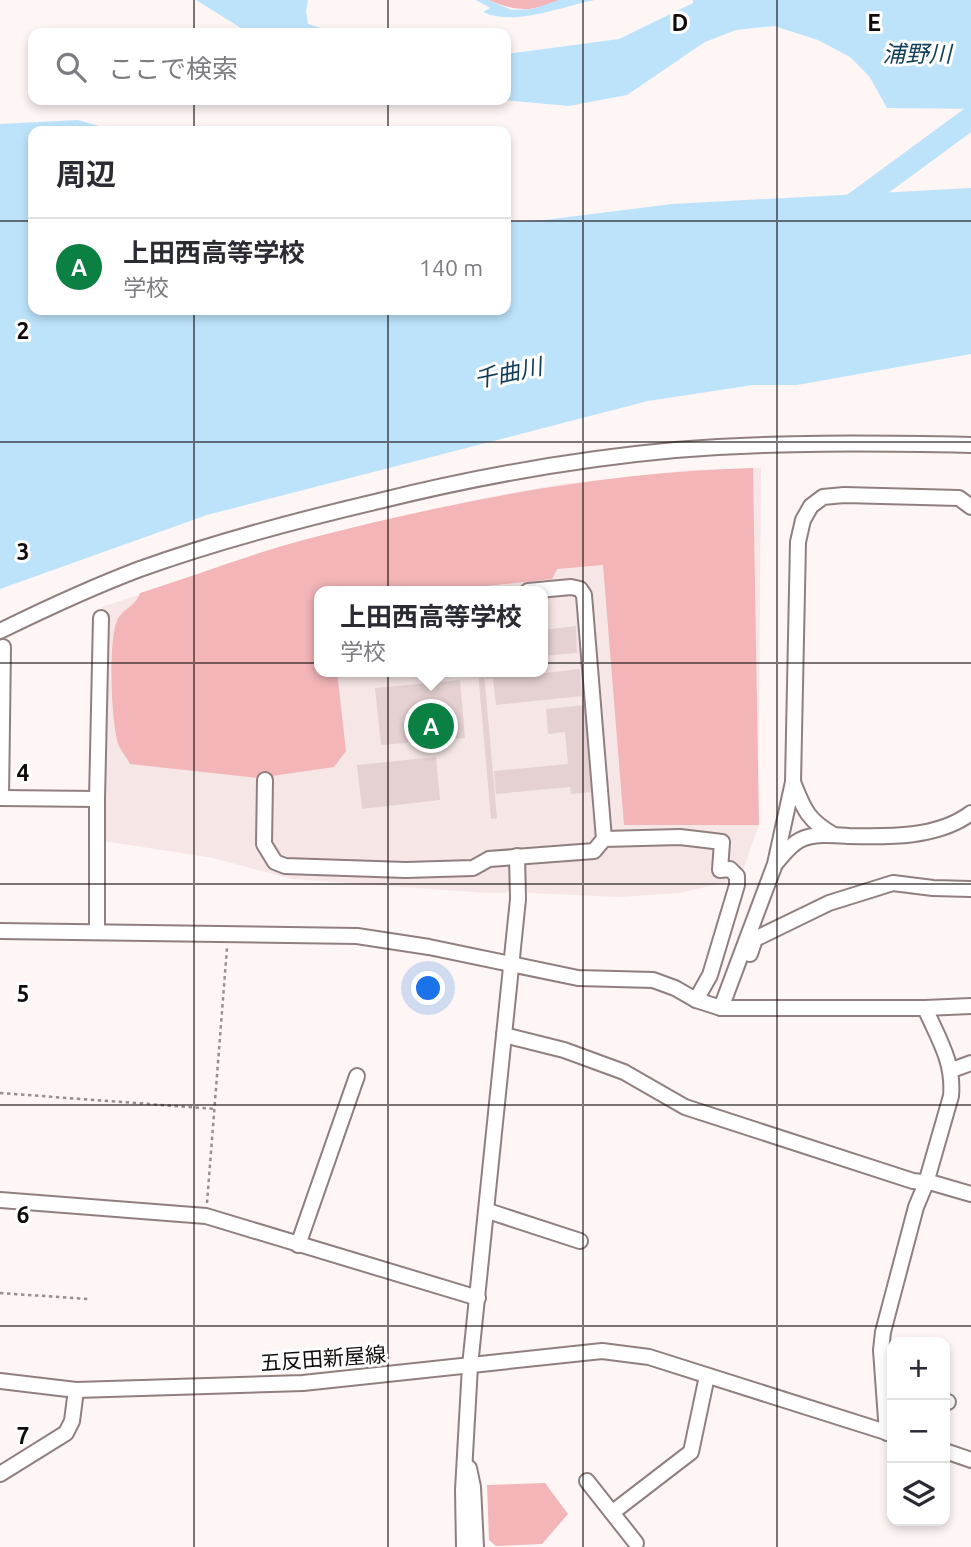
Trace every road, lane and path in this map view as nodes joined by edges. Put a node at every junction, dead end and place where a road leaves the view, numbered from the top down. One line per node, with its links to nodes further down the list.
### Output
1 (971, 445): 5 (street)
2 (971, 507): 8 (street)
3 (548, 589): 13 (street)
4 (101, 618): 10 (street)
5 (0, 631)
6 (3, 647): 9 (street)
7 (265, 780): 14 (street)
8 (793, 782): 12 (street); 15 (street)
9 (1, 798): 10 (street)
10 (97, 799): 18 (street)
11 (971, 813): 12 (street)
12 (835, 835): 15 (street)
13 (604, 839): 14 (street); 21 (street)
14 (517, 856): 20 (street)
15 (775, 864): 23 (street)
16 (971, 889): 23 (street)
17 (0, 931): 18 (street)
18 (97, 932): 19 (street)
19 (228, 935): 20 (street); 30 (path)
20 (511, 965): 21 (street); 25 (street)
21 (696, 1000): 23 (street)
22 (971, 1006): 24 (street)
23 (726, 1008): 24 (street)
24 (925, 1009): 27 (street)
25 (504, 1035): 31 (street); 34 (street)
26 (971, 1063): 27 (street)
27 (952, 1070): 31 (street)
28 (357, 1076): 37 (street)
29 (0, 1093): 30 (path)
30 (216, 1109): 35 (path)
31 (926, 1183): 32 (street); 43 (street)
32 (971, 1194)
33 (0, 1200): 35 (street)
34 (488, 1211): 36 (street); 39 (street)
35 (206, 1216): 37 (street)
36 (580, 1241)
37 (298, 1245): 39 (street)
38 (0, 1293): 40 (path)
39 (478, 1298): 41 (street)
40 (88, 1300)
41 (470, 1366): 42 (street, 五反田新屋線); 45 (street, 五反田新屋線); 47 (street)
42 (706, 1376): 46 (street, 五反田新屋線); 52 (street)
43 (887, 1377)
44 (0, 1381): 45 (street, 五反田新屋線)
45 (76, 1390): 50 (street)
46 (887, 1432)
47 (466, 1453): 54 (street); 55 (street)
48 (950, 1453): 49 (street)
49 (971, 1460)
50 (0, 1474)
51 (587, 1481): 52 (street)
52 (614, 1512): 53 (street)
53 (636, 1543)
54 (464, 1547)
55 (476, 1547)

